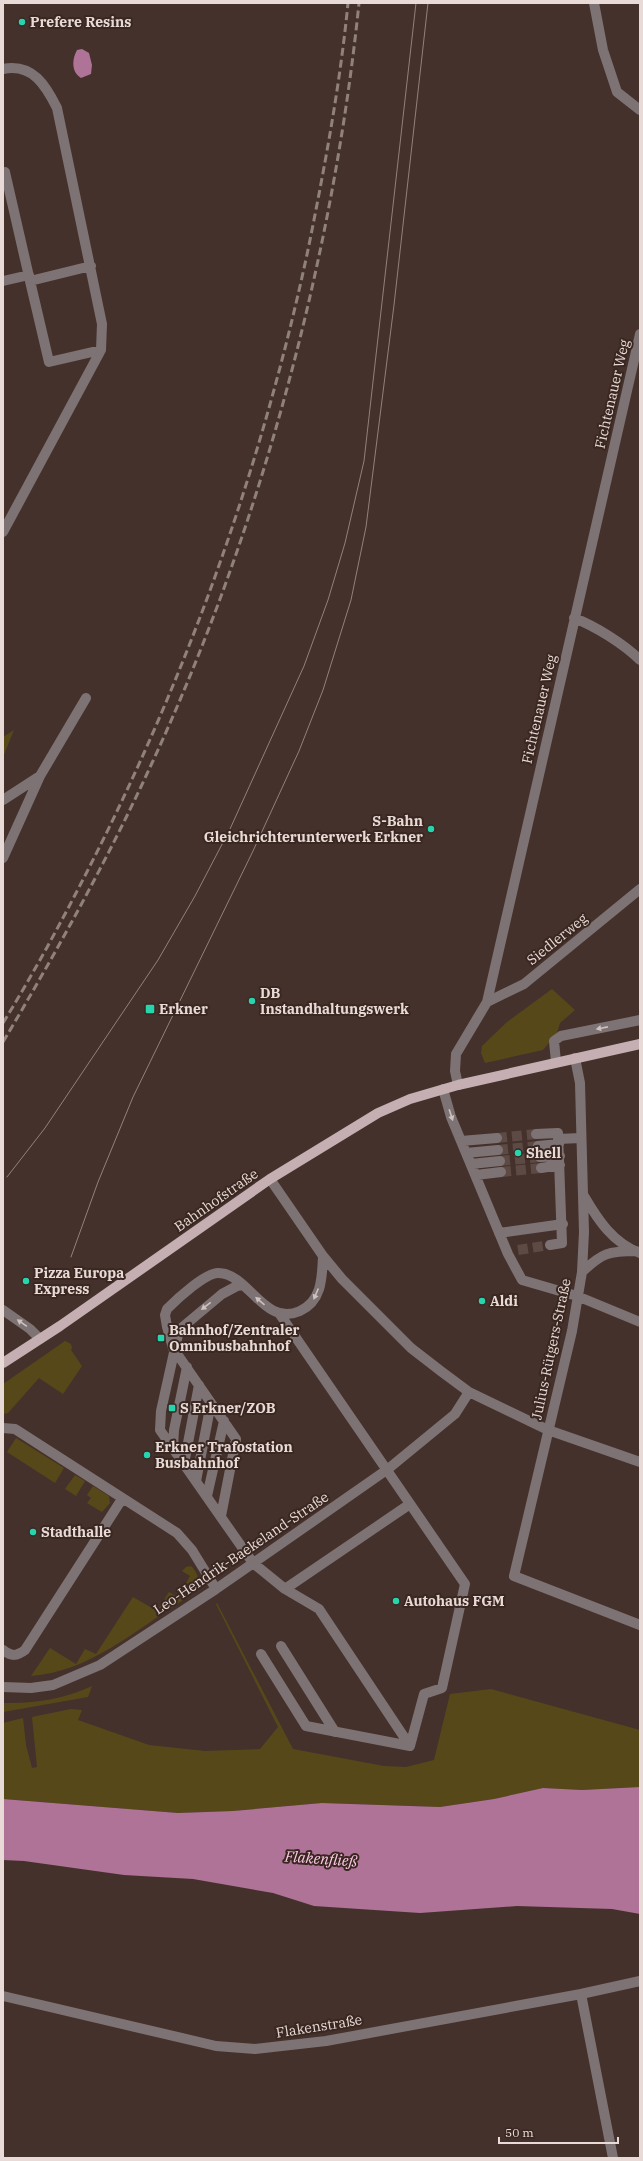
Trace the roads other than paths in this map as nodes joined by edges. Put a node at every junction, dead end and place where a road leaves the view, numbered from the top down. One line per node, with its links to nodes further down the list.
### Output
1 (594, 3): 3 (street)
2 (3, 69): 5 (street)
3 (640, 110)
4 (3, 173): 6 (street)
5 (91, 266): 6 (street); 9 (street)
6 (29, 278): 7 (street); 9 (street)
7 (3, 281)
8 (640, 334): 13 (street, Fichtenauer Weg)
9 (101, 350): 10 (street)
10 (14, 512): 11 (street); 12 (street)
11 (3, 514)
12 (3, 532)
13 (574, 618): 14 (street); 20 (street, Fichtenauer Weg)
14 (640, 660)
15 (86, 698): 16 (street)
16 (40, 776): 17 (street); 18 (street)
17 (3, 800)
18 (3, 858)
19 (640, 889): 20 (street, Siedlerweg)
20 (487, 1002): 25 (street, Fichtenauer Weg)
21 (640, 1020): 24 (street, one-way to 24)
22 (640, 1044): 23 (main road, Bahnhofstraße)
23 (575, 1058): 24 (main road, Bahnhofstraße); 29 (street, Julius-Rütgers-Straße)
24 (556, 1062): 25 (main road, Bahnhofstraße)
25 (458, 1085): 26 (main road, Bahnhofstraße)
26 (443, 1089): 30 (street, one-way to 30); 41 (main road, Bahnhofstraße)
27 (536, 1134): 31 (street)
28 (497, 1138): 30 (street)
29 (581, 1138): 31 (street); 42 (street, Julius-Rütgers-Straße)
30 (461, 1141): 34 (street)
31 (559, 1141): 32 (street); 35 (street)
32 (538, 1146)
33 (498, 1150): 34 (street)
34 (466, 1153): 38 (street)
35 (560, 1160): 37 (street); 43 (street)
36 (500, 1162): 38 (street)
37 (540, 1163)
38 (471, 1164): 40 (street)
39 (501, 1172): 40 (street)
40 (476, 1176): 44 (street)
41 (270, 1179): 47 (street, Julius-Rütgers-Straße); 54 (main road, Bahnhofstraße)
42 (583, 1194): 46 (street); 48 (street, Julius-Rütgers-Straße)
43 (563, 1224): 44 (street); 45 (street)
44 (499, 1232): 50 (street)
45 (550, 1245)
46 (638, 1252): 48 (street)
47 (323, 1256): 52 (street, one-way to 52); 59 (street, Julius-Rütgers-Straße)
48 (582, 1272): 50 (street, Julius-Rütgers-Straße)
49 (243, 1285): 52 (street, one-way to 49); 55 (street, one-way to 55); 55 (street)
50 (577, 1296): 53 (street); 63 (street, Julius-Rütgers-Straße)
51 (3, 1310): 54 (street, one-way to 51)
52 (279, 1313): 67 (street)
53 (640, 1322)
54 (40, 1339): 56 (main road, Bahnhofstraße)
55 (173, 1348): 57 (street); 64 (street)
56 (3, 1363)
57 (187, 1367): 58 (street); 64 (street)
58 (199, 1386): 60 (street); 66 (street)
59 (469, 1392): 63 (street, Julius-Rütgers-Straße); 67 (street, Leo-Hendrik-Baekeland-Straße)
60 (211, 1403): 61 (street); 68 (street)
61 (224, 1421): 69 (street); 72 (street)
62 (3, 1428): 70 (street)
63 (548, 1430): 65 (street, Julius-Rütgers-Straße); 76 (street, Julius-Rütgers-Straße)
64 (173, 1447): 66 (street)
65 (640, 1462)
66 (184, 1464): 68 (street)
67 (388, 1469): 71 (street); 73 (street, Leo-Hendrik-Baekeland-Straße)
68 (196, 1481): 69 (street)
69 (207, 1496): 72 (street)
70 (122, 1499): 74 (street); 78 (street)
71 (410, 1504): 75 (street); 82 (street)
72 (221, 1516): 73 (street)
73 (253, 1563): 74 (street, Leo-Hendrik-Baekeland-Straße); 75 (street)
74 (216, 1589): 80 (street, Leo-Hendrik-Baekeland-Straße)
75 (285, 1589): 82 (street)
76 (640, 1624)
77 (281, 1646): 81 (street)
78 (3, 1650)
79 (261, 1654): 81 (street)
80 (3, 1687)
81 (335, 1732): 82 (street)
82 (410, 1746)
83 (640, 1981): 84 (street, Flakenstraße)
84 (581, 1994): 85 (street, Flakenstraße); 86 (street)
85 (3, 1996)
86 (614, 2158)

